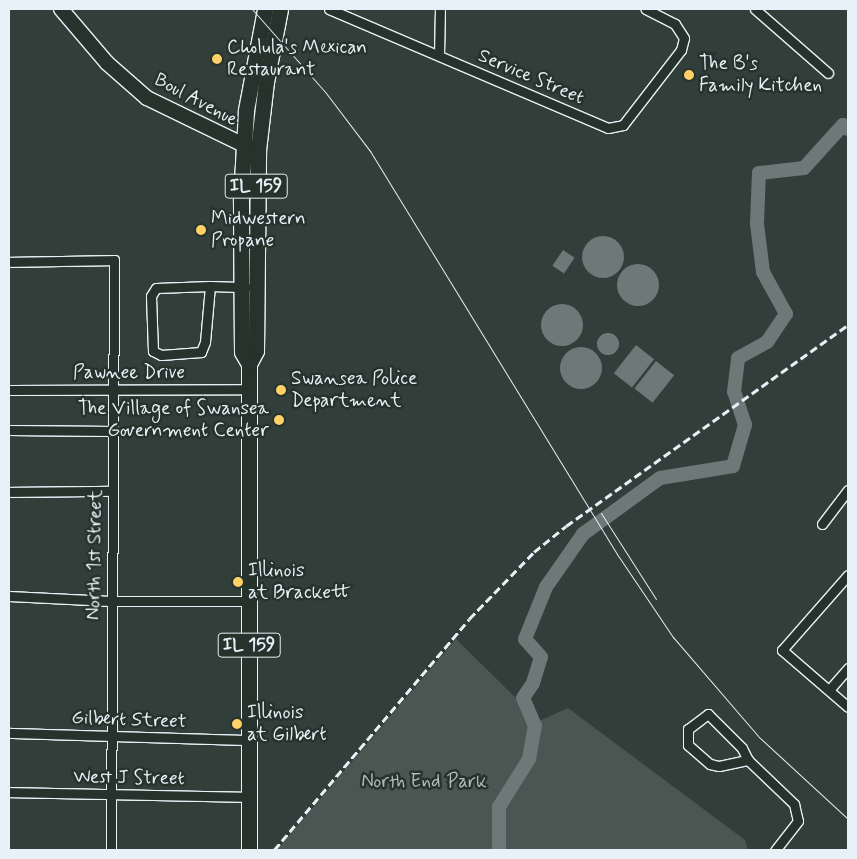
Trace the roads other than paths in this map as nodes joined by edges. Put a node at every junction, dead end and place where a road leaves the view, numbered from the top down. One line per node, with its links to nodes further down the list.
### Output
1 (61, 9): 10 (street, Boul Avenue)
2 (265, 9): 10 (main road, IL 159)
3 (280, 9): 11 (main road, IL 159)
4 (329, 9): 8 (street, Service Street)
5 (440, 9): 8 (street)
6 (646, 9): 8 (street, Service Street)
7 (755, 9): 9 (street)
8 (439, 55)
9 (828, 73)
10 (243, 145): 11 (street, Boul Avenue); 14 (main road, IL 159)
11 (258, 150): 14 (main road, IL 159)
12 (9, 262): 15 (street, North 1st Street)
13 (210, 286): 13 (street); 14 (street)
14 (249, 287): 16 (main road, IL 159)
15 (113, 389): 16 (street, Pawnee Drive); 17 (street, Pawnee Drive); 19 (street, North 1st Street)
16 (248, 389): 27 (main road, IL 159)
17 (9, 390)
18 (9, 430): 19 (street)
19 (112, 431): 21 (street, North 1st Street)
20 (848, 490): 23 (street)
21 (112, 491): 22 (street); 26 (street, North 1st Street)
22 (9, 492)
23 (822, 524)
24 (848, 575): 29 (street)
25 (9, 596): 26 (street)
26 (110, 601): 27 (street); 32 (street, North 1st Street)
27 (248, 601): 33 (main road, IL 159)
28 (848, 668): 29 (street)
29 (829, 690): 30 (street)
30 (848, 707)
31 (9, 733): 32 (street, Gilbert Street)
32 (111, 736): 33 (street, Gilbert Street); 36 (street, North 1st Street)
33 (249, 740): 37 (main road, IL 159)
34 (748, 760): 34 (street); 40 (street)
35 (9, 792): 36 (street, West J Street)
36 (111, 794): 37 (street, West J Street); 38 (street, North 1st Street)
37 (249, 797): 39 (main road, IL 159)
38 (111, 850)
39 (249, 850)
40 (775, 850)

